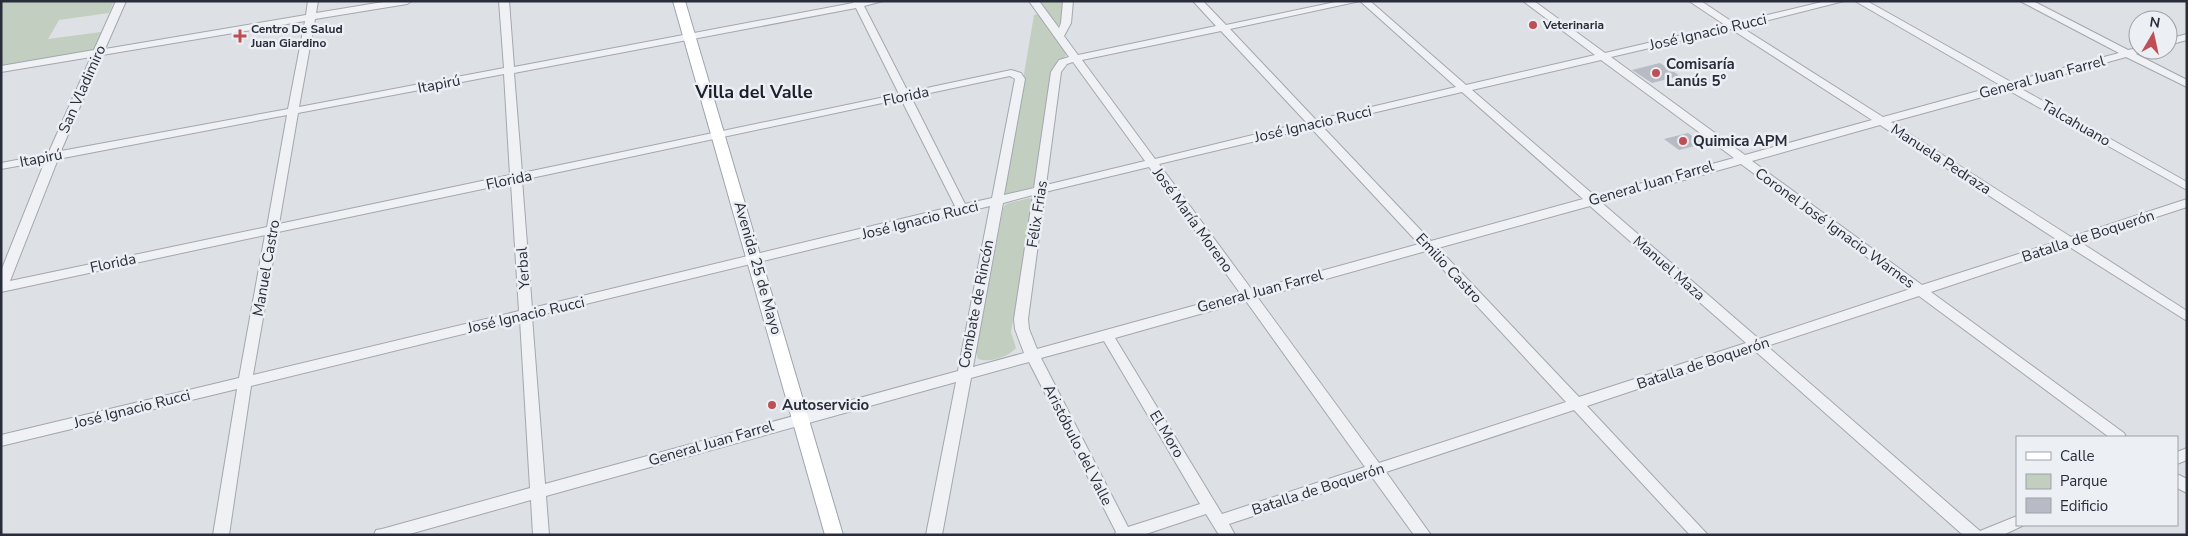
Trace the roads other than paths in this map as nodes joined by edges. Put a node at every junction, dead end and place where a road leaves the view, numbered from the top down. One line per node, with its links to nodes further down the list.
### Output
1 (121, 1): 24 (street, San Vladimiro)
2 (313, 1): 18 (street, Manuel Castro)
3 (407, 1): 18 (street)
4 (504, 1): 30 (street, Yerbal)
5 (679, 1): 22 (main road, Avenida 25 de Mayo)
6 (878, 1): 17 (street, Itapirú)
7 (1034, 1): 21 (street, José María Moreno)
8 (1068, 1): 21 (street)
9 (1198, 1): 20 (street, Emilio Castro)
10 (1355, 1): 20 (street)
11 (1364, 1): 34 (street, Manuel Maza)
12 (1528, 1): 26 (street, Coronel José Ignacio Warnes)
13 (1694, 1): 19 (street, Manuela Pedraza)
14 (1839, 1): 19 (street, José Ignacio Rucci)
15 (1860, 1): 33 (street, Talcahuano)
16 (2025, 1): 23 (street)
17 (857, 3): 22 (street, Itapirú); 35 (street)
18 (310, 17): 24 (street); 36 (street, Manuel Castro)
19 (1732, 26): 26 (street, José Ignacio Rucci); 37 (street, Manuela Pedraza)
20 (1224, 29): 27 (street); 38 (street, Emilio Castro)
21 (1060, 35): 27 (street, José María Moreno)
22 (689, 36): 30 (street, Itapirú); 39 (main road, Avenida 25 de Mayo)
23 (2128, 49)
24 (98, 54): 29 (street); 40 (street, San Vladimiro)
25 (2128, 54): 33 (street, General Juan Farrel)
26 (1602, 56): 34 (street, José Ignacio Rucci); 41 (street, Coronel José Ignacio Warnes)
27 (1076, 58): 42 (street, José María Moreno); 46 (street, Félix Frias)
28 (2147, 60): 32 (street)
29 (1, 69)
30 (509, 71): 36 (street, Itapirú); 44 (street, Yerbal)
31 (1017, 75): 35 (street, Florida); 48 (street, Combate de Rincón)
32 (2187, 84)
33 (2010, 86): 37 (street, General Juan Farrel); 45 (street, Talcahuano)
34 (1463, 89): 38 (street, José Ignacio Rucci); 47 (street, Manuel Maza)
35 (906, 96): 39 (street, Florida); 50 (street)
36 (292, 111): 40 (street, Itapirú); 51 (street, Manuel Castro)
37 (1881, 120): 41 (street, General Juan Farrel); 52 (street, Manuela Pedraza)
38 (1312, 124): 42 (street, José Ignacio Rucci); 53 (street, Emilio Castro)
39 (719, 136): 44 (street, Florida); 54 (main road, Avenida 25 de Mayo)
40 (53, 156): 43 (street, Itapirú); 55 (street, San Vladimiro)
41 (1741, 158): 47 (street, General Juan Farrel); 56 (street, Coronel José Ignacio Warnes)
42 (1152, 163): 46 (street, José Ignacio Rucci); 57 (street, José María Moreno)
43 (1, 166)
44 (516, 179): 51 (street, Florida); 58 (street, Yerbal)
45 (2187, 187)
46 (1041, 190): 48 (street, José Ignacio Rucci); 62 (street, Félix Frias)
47 (1591, 200): 53 (street, General Juan Farrel); 61 (street, Manuel Maza)
48 (996, 201): 50 (street, José Ignacio Rucci); 63 (street, Combate de Rincón)
49 (2187, 203): 52 (street, Batalla de Boquerón)
50 (962, 209): 54 (street, José Ignacio Rucci)
51 (273, 229): 55 (street, Florida); 64 (street, Manuel Castro)
52 (2070, 242): 56 (street, Batalla de Boquerón); 59 (street, Manuela Pedraza)
53 (1427, 245): 57 (street, General Juan Farrel); 65 (street, Emilio Castro)
54 (756, 260): 58 (street, José Ignacio Rucci); 66 (main road, Avenida 25 de Mayo)
55 (1, 287)
56 (1920, 290): 61 (street, Batalla de Boquerón); 67 (street, Coronel José Ignacio Warnes)
57 (1247, 295): 60 (street, General Juan Farrel); 69 (street, José María Moreno)
58 (526, 315): 64 (street, José Ignacio Rucci); 70 (street, Yerbal)
59 (2187, 317)
60 (1106, 334): 62 (street, General Juan Farrel); 71 (street, El Moro)
61 (1758, 346): 65 (street, Batalla de Boquerón); 83 (street, Manuel Maza)
62 (1032, 355): 63 (street, General Juan Farrel); 79 (street, Aristóbulo del Valle)
63 (963, 375): 66 (street, General Juan Farrel); 78 (street, Combate de Rincón)
64 (245, 382): 68 (street, José Ignacio Rucci); 74 (street, Manuel Castro)
65 (1577, 405): 69 (street, Batalla de Boquerón); 82 (street, Emilio Castro)
66 (802, 418): 70 (street, General Juan Farrel); 77 (main road, Avenida 25 de Mayo)
67 (2118, 436)
68 (1, 441)
69 (1376, 470): 72 (street, Batalla de Boquerón); 81 (street, José María Moreno)
70 (538, 492): 75 (street, General Juan Farrel); 76 (street, Yerbal)
71 (1210, 507): 72 (street, El Moro); 79 (street)
72 (1219, 521): 80 (street, El Moro)
73 (2016, 522): 84 (street)
74 (221, 535)
75 (382, 535)
76 (541, 535)
77 (834, 535)
78 (934, 535)
79 (1124, 535)
80 (1227, 535)
81 (1423, 535)
82 (1700, 535)
83 (1974, 535)
84 (1986, 535)

